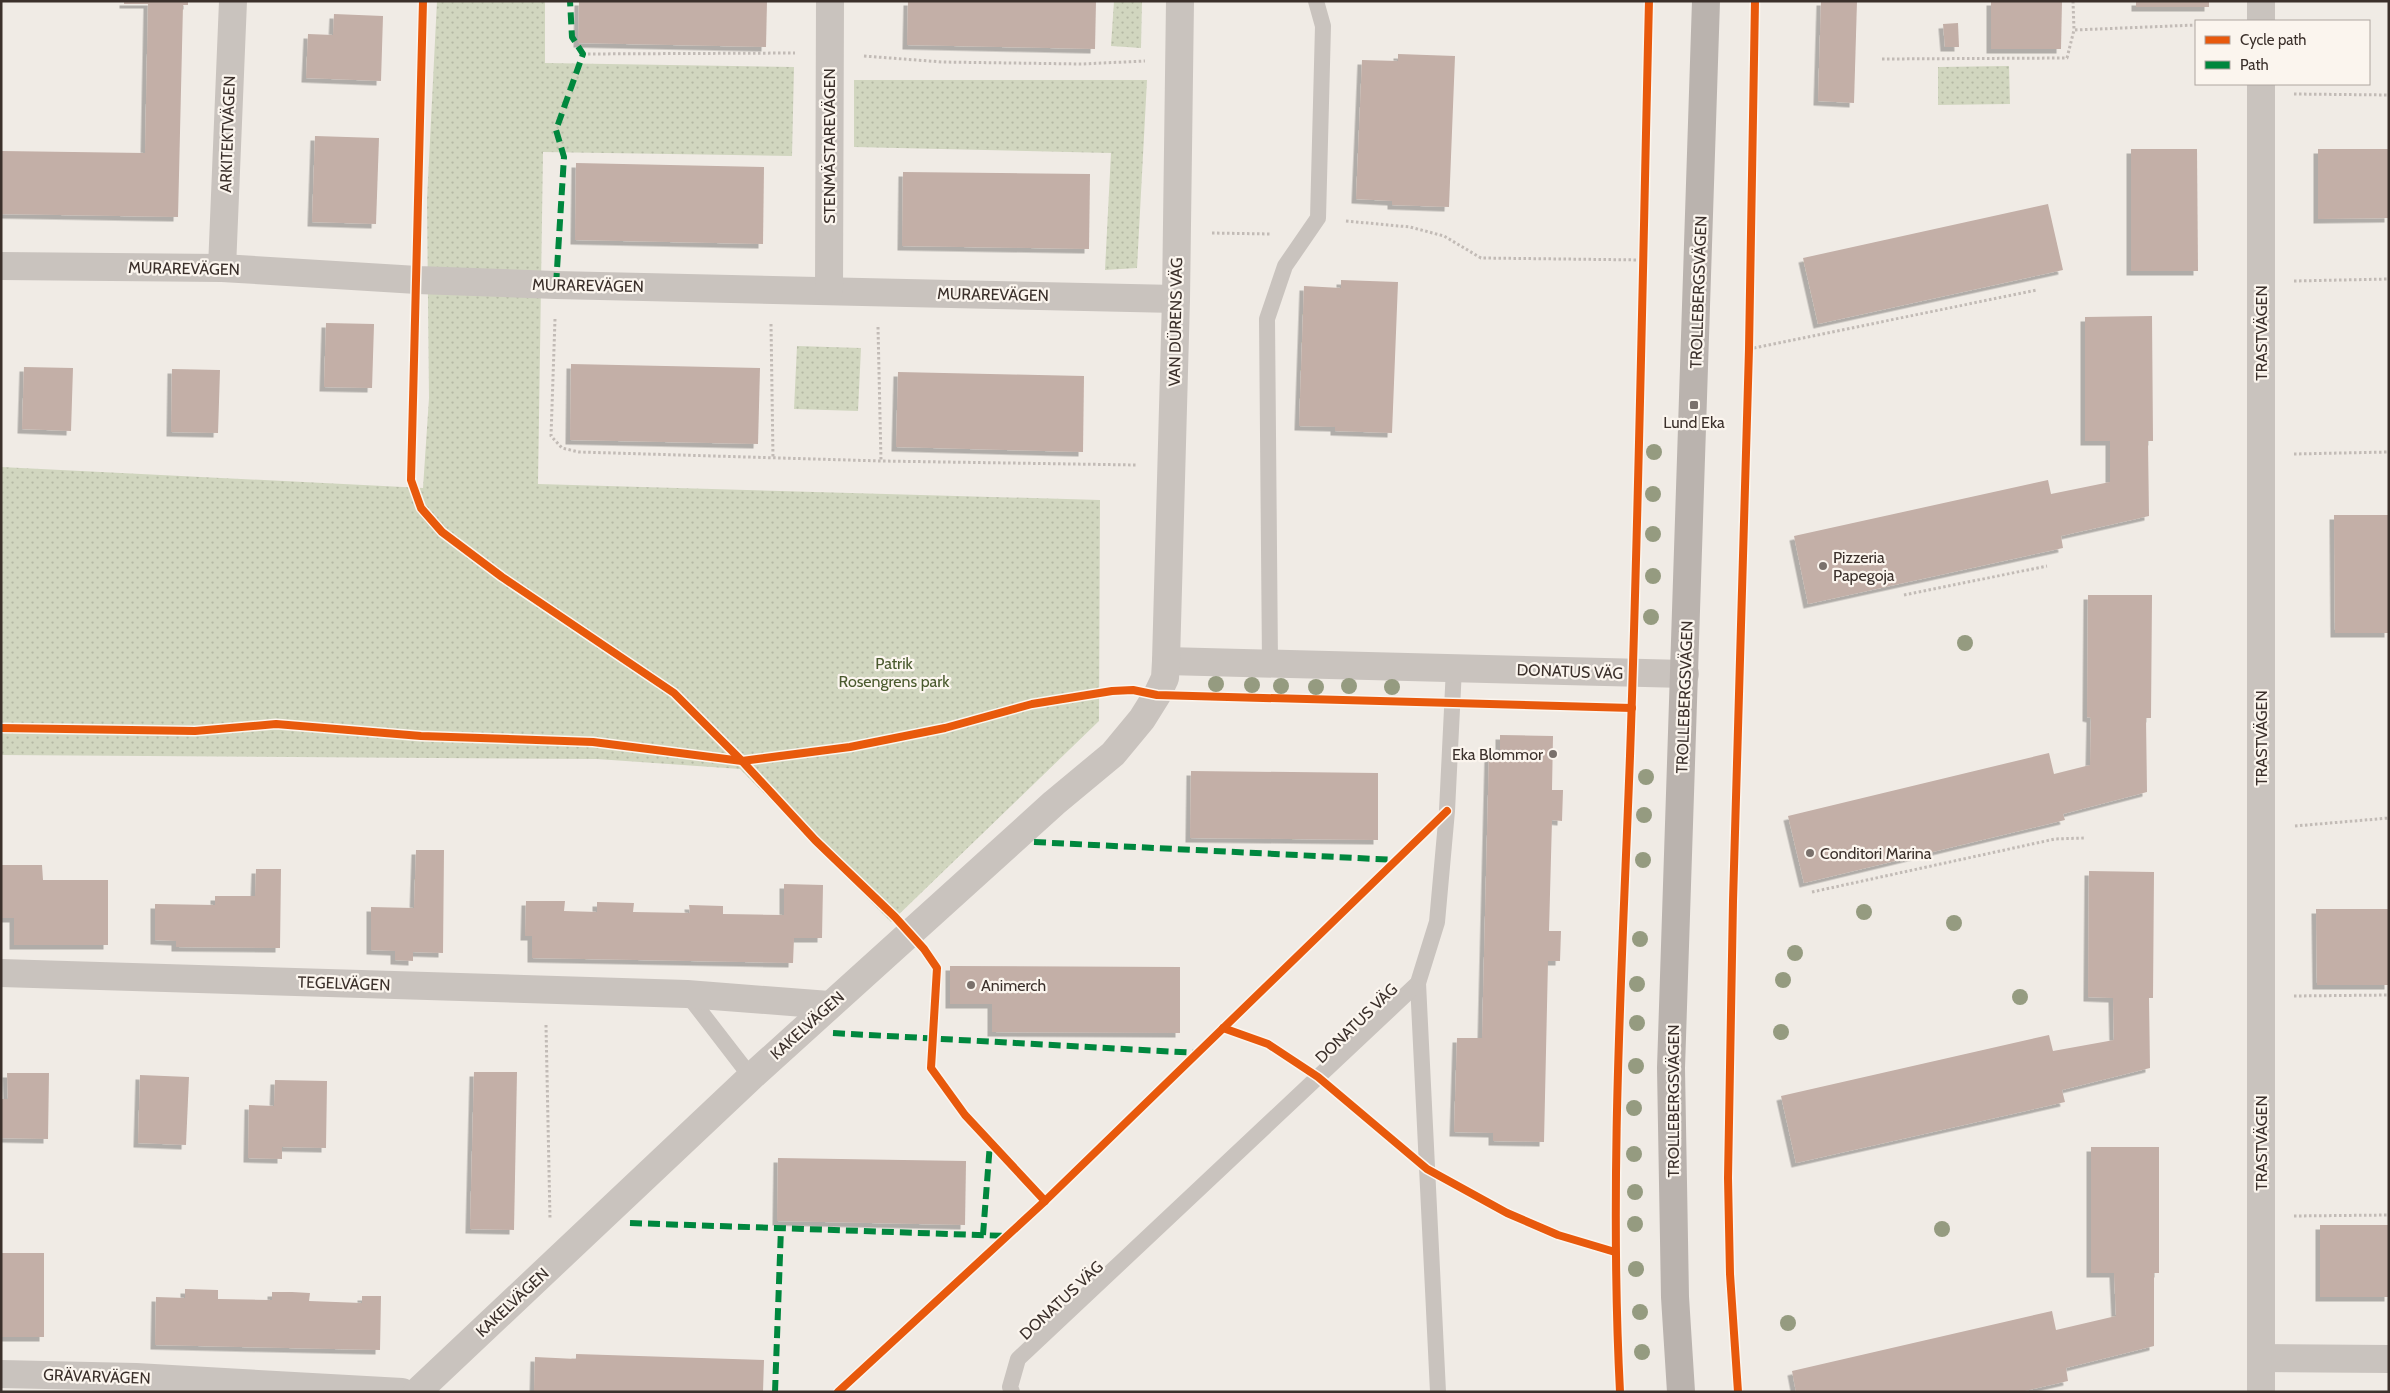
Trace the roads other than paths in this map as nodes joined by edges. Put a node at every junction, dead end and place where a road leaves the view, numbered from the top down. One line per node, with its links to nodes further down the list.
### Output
1 (233, 1): 10 (street, ARKITEKTVÄGEN)
2 (830, 1): 11 (street, STENMÄSTAREVÄGEN)
3 (1180, 1): 12 (street, VAN DÜRENS VÄG)
4 (1316, 1): 14 (lane)
5 (1706, 1): 16 (street, TROLLEBERGSVÄGEN)
6 (2261, 1): 7 (street)
7 (2261, 20)
8 (2261, 89): 22 (street, TRASTVÄGEN)
9 (1, 266): 10 (street, MURAREVÄGEN)
10 (222, 268): 11 (street, MURAREVÄGEN)
11 (829, 290): 12 (street, MURAREVÄGEN)
12 (1176, 299): 13 (street, VAN DÜRENS VÄG)
13 (1166, 652): 14 (street, DONATUS VÄG); 20 (street, KAKELVÄGEN)
14 (1270, 663): 15 (street, DONATUS VÄG)
15 (1454, 668): 16 (street, DONATUS VÄG); 18 (lane, DONATUS VÄG)
16 (1685, 674): 29 (street, TROLLEBERGSVÄGEN)
17 (1, 973): 19 (street, TEGELVÄGEN)
18 (1418, 983): 27 (lane, DONATUS VÄG); 28 (lane)
19 (688, 994): 20 (street, TEGELVÄGEN); 21 (lane)
20 (829, 1005): 21 (street, KAKELVÄGEN)
21 (751, 1077): 26 (street, KAKELVÄGEN)
22 (2261, 1358): 23 (street); 30 (street, TRASTVÄGEN)
23 (2389, 1359)
24 (1, 1374): 25 (street, GRÄVARVÄGEN)
25 (402, 1392)
26 (417, 1392)
27 (1012, 1392)
28 (1438, 1392)
29 (1681, 1392)
30 (2261, 1392)

